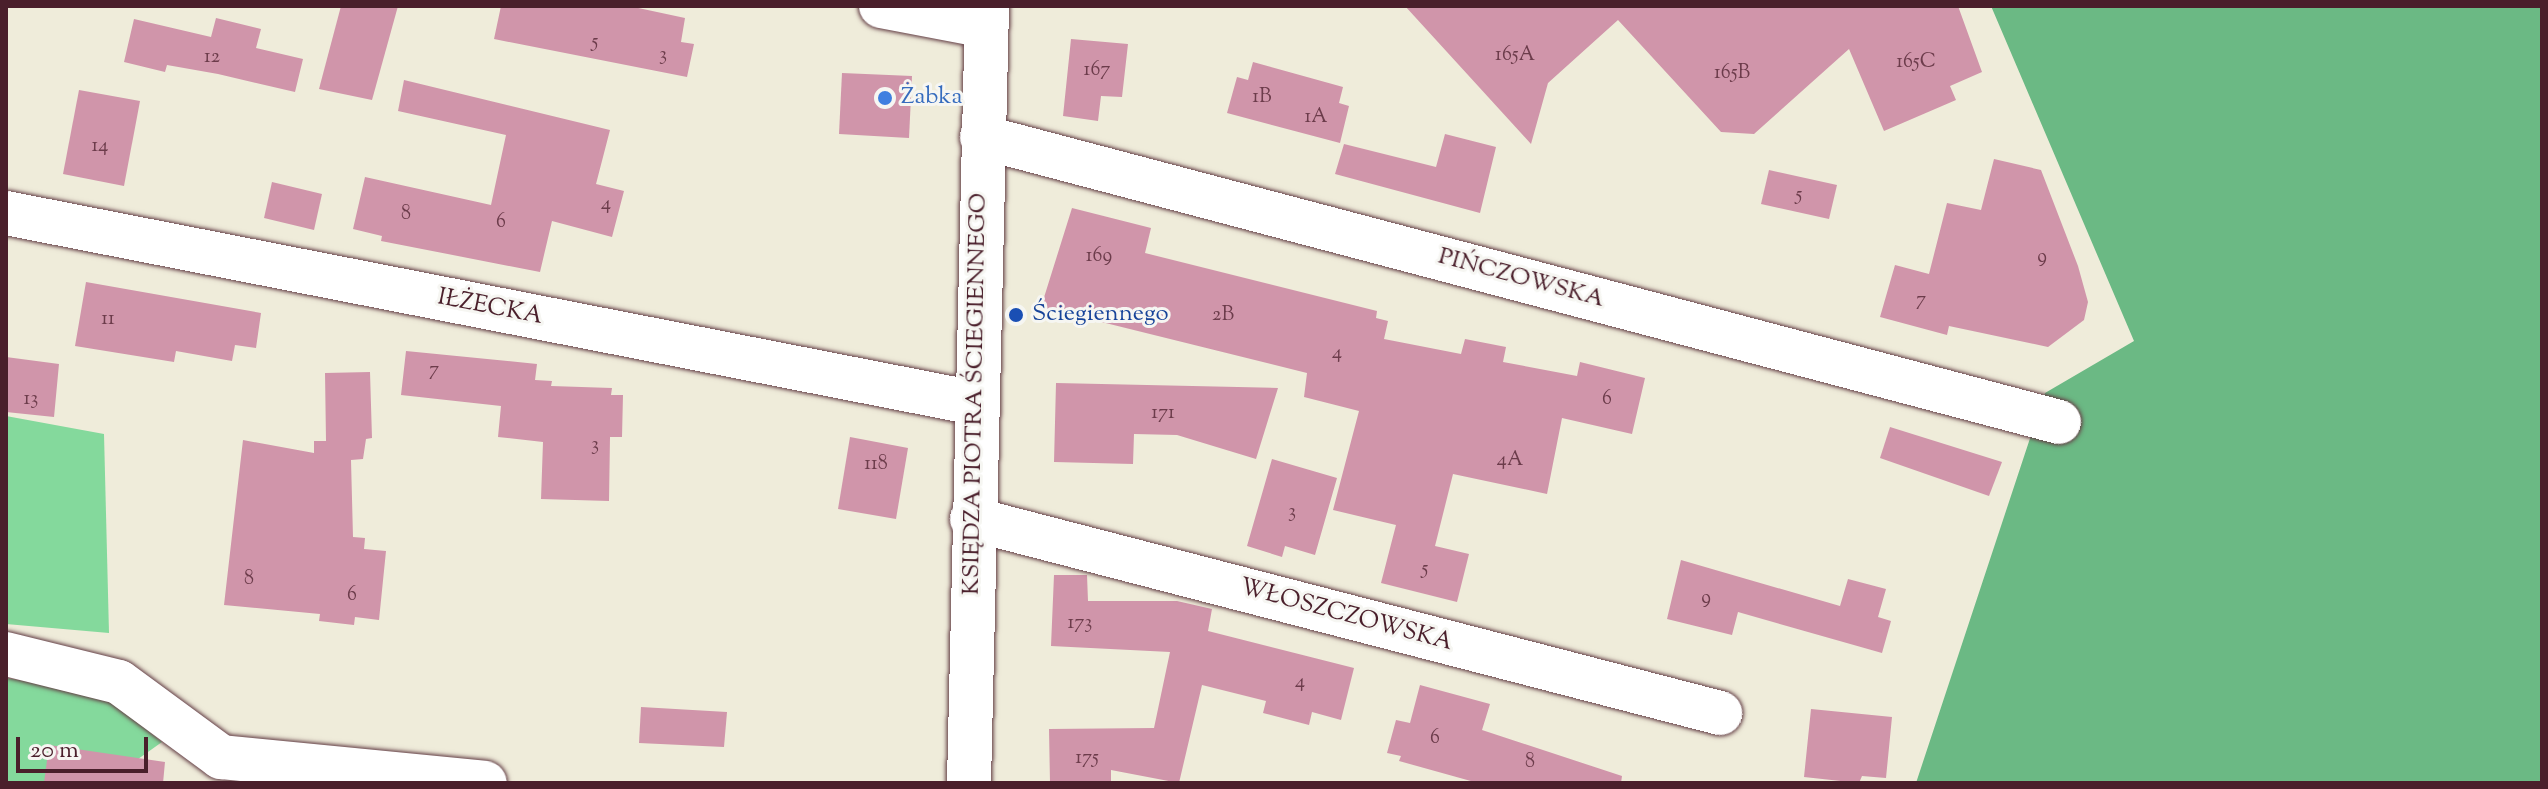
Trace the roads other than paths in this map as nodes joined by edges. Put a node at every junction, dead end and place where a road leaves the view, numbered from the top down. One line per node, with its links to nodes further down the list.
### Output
1 (881, 6): 2 (street)
2 (986, 16): 3 (street, KSIĘDZA PIOTRA ŚCIEGIENNEGO)
3 (982, 137): 5 (street, KSIĘDZA PIOTRA ŚCIEGIENNEGO); 6 (street, PIŃCZOWSKA)
4 (6, 213): 5 (street, IŁŻECKA)
5 (975, 403): 7 (street, KSIĘDZA PIOTRA ŚCIEGIENNEGO)
6 (2059, 422)
7 (972, 519): 9 (street, WŁOSZCZOWSKA); 12 (street, KSIĘDZA PIOTRA ŚCIEGIENNEGO)
8 (6, 654): 10 (street)
9 (1720, 713)
10 (220, 770): 11 (street)
11 (485, 783)
12 (969, 783)

